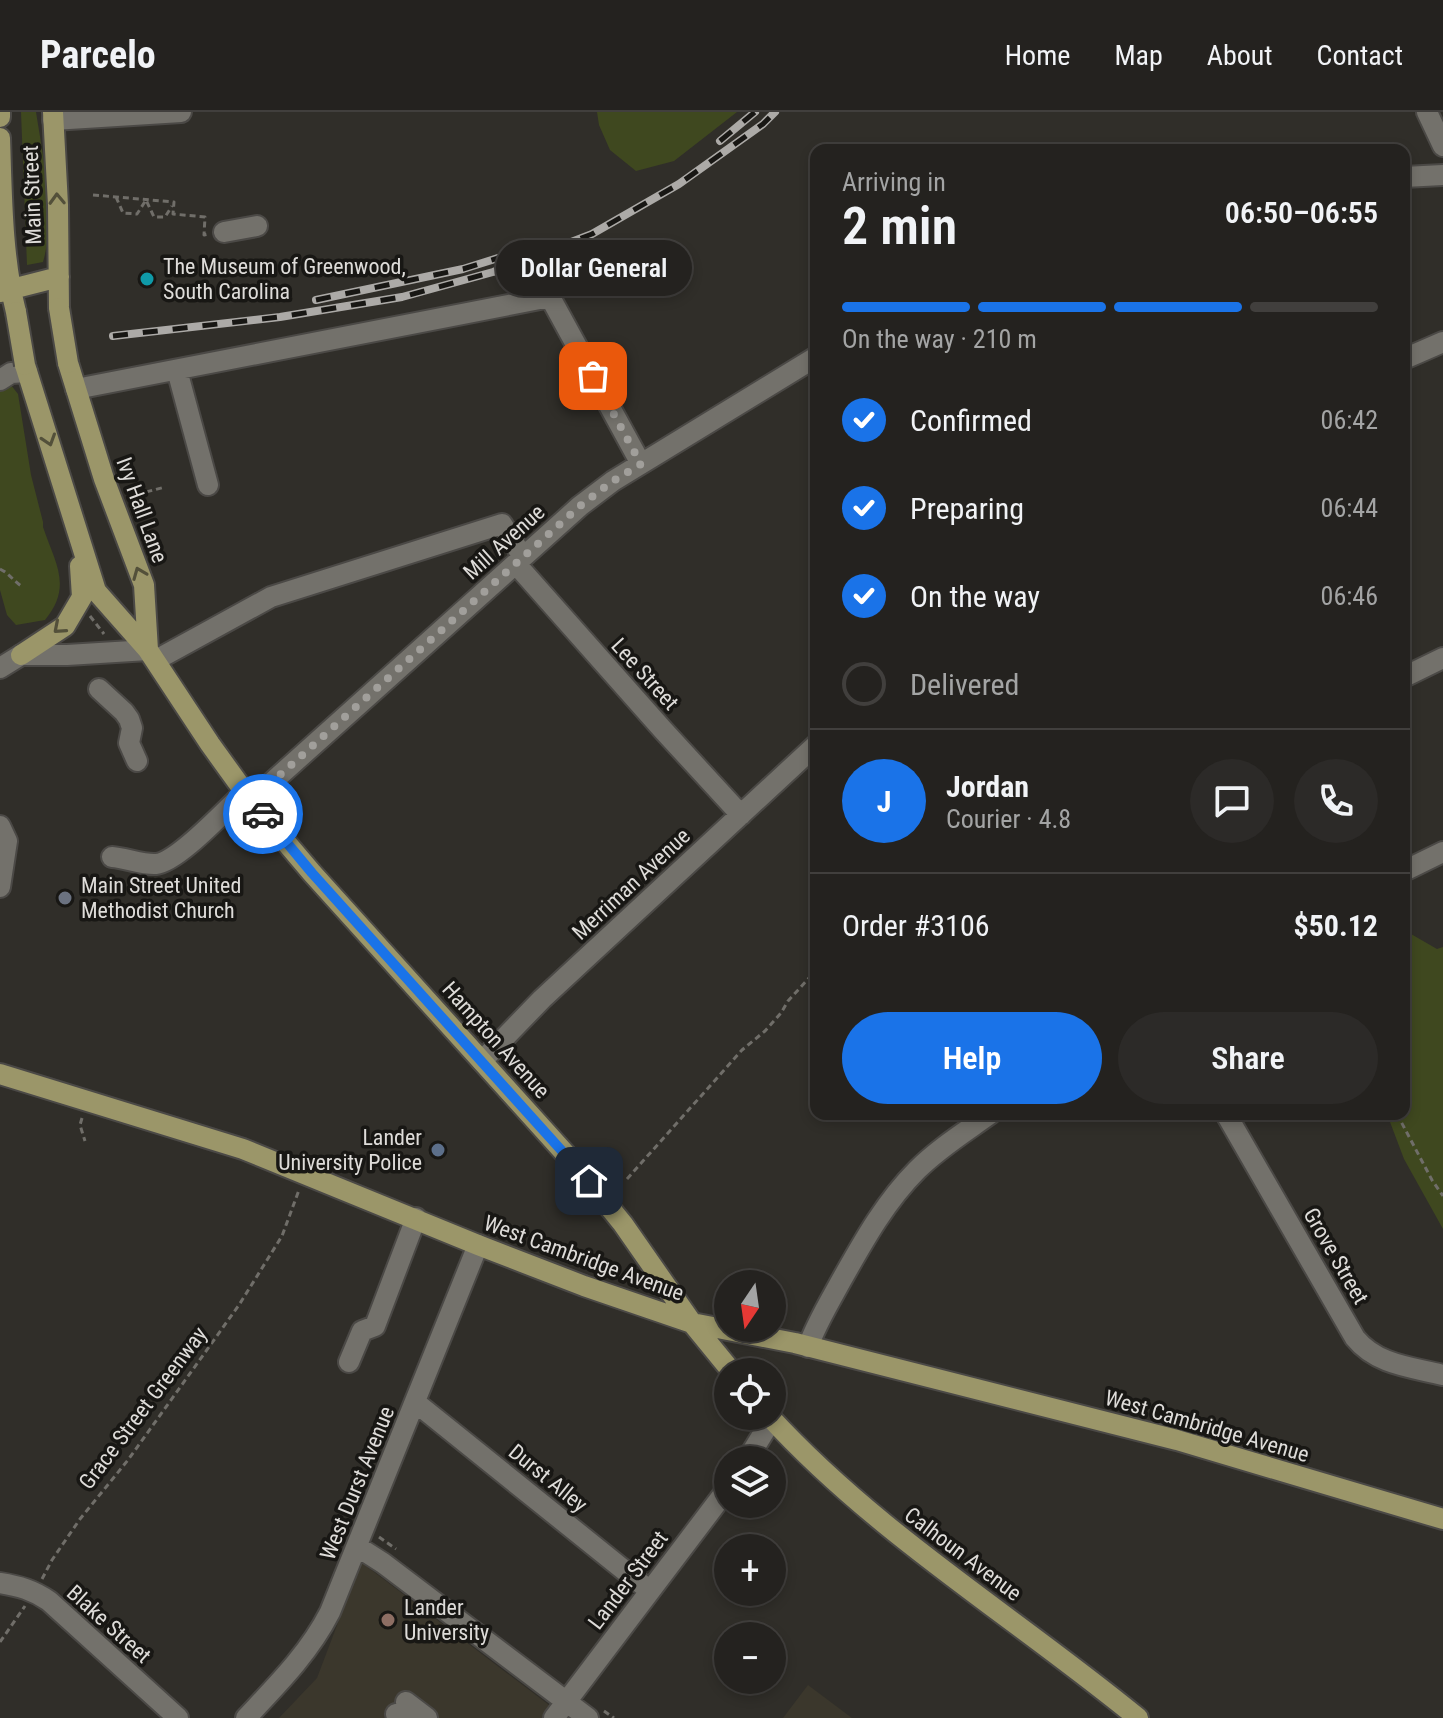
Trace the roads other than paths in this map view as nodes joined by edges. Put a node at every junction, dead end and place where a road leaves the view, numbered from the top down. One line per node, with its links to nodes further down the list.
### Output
1 (181, 112): 3 (street)
2 (1427, 112): 5 (street)
3 (53, 116): 10 (main road, Main Street, one-way to 3)
4 (0, 138): 11 (main road, Main Street)
5 (1443, 146)
6 (1443, 175): 7 (street)
7 (1410, 177)
8 (257, 226): 9 (street)
9 (224, 232)
10 (59, 277): 11 (main road); 12 (main road, Main Street)
11 (5, 291): 16 (main road, Main Street, bridge)
12 (59, 308): 19 (main road, Ivy Hall Lane, bridge)
13 (1443, 342): 14 (street)
14 (1410, 356)
15 (810, 361): 20 (street, Mill Avenue)
16 (26, 368): 18 (street); 22 (main road, one-way to 22)
17 (177, 370): 19 (street); 20 (street); 21 (street)
18 (0, 380)
19 (76, 389): 25 (main road, Ivy Hall Lane, one-way to 19)
20 (641, 464): 23 (street, Mill Avenue)
21 (208, 485)
22 (78, 534): 24 (main road, one-way to 24); 25 (main road)
23 (519, 560): 25 (street, Lee Street); 32 (street, Mill Avenue); 33 (street, Lee Street)
24 (21, 655): 25 (street); 27 (street)
25 (152, 655): 32 (main road, Hampton Avenue)
26 (1443, 658): 28 (street)
27 (0, 668)
28 (1410, 674)
29 (99, 689): 31 (street)
30 (810, 751): 33 (street, Merriman Avenue)
31 (137, 761)
32 (248, 796): 36 (street, Mill Avenue); 39 (main road, Hampton Avenue)
33 (741, 815): 39 (street, Merriman Avenue)
34 (0, 826): 38 (street)
35 (1443, 852): 37 (street)
36 (112, 857)
37 (1410, 868)
38 (0, 887)
39 (482, 1061): 45 (main road, Hampton Avenue)
40 (0, 1074): 43 (main road, West Cambridge Avenue)
41 (982, 1120): 46 (street)
42 (1229, 1120): 49 (street, Grove Street)
43 (416, 1218): 44 (main road, West Cambridge Avenue); 48 (street)
44 (478, 1245): 45 (main road, West Cambridge Avenue); 50 (street, West Durst Avenue)
45 (692, 1323): 46 (main road, West Cambridge Avenue); 47 (main road)
46 (808, 1347): 53 (main road, West Cambridge Avenue)
47 (721, 1358)
48 (349, 1362)
49 (1443, 1375)
50 (415, 1402): 54 (street, West Durst Avenue); 56 (street, Durst Alley)
51 (782, 1430): 59 (main road, Calhoun Avenue)
52 (714, 1506): 56 (street, Lander Street)
53 (1443, 1519)
54 (358, 1547): 57 (street); 61 (street, West Durst Avenue)
55 (0, 1583): 60 (street, Blake Street)
56 (650, 1591): 57 (street, Lander Street)
57 (561, 1710): 63 (street)
58 (401, 1711): 62 (street)
59 (1135, 1717)
60 (178, 1718)
61 (246, 1718)
62 (427, 1718)
63 (588, 1718)

